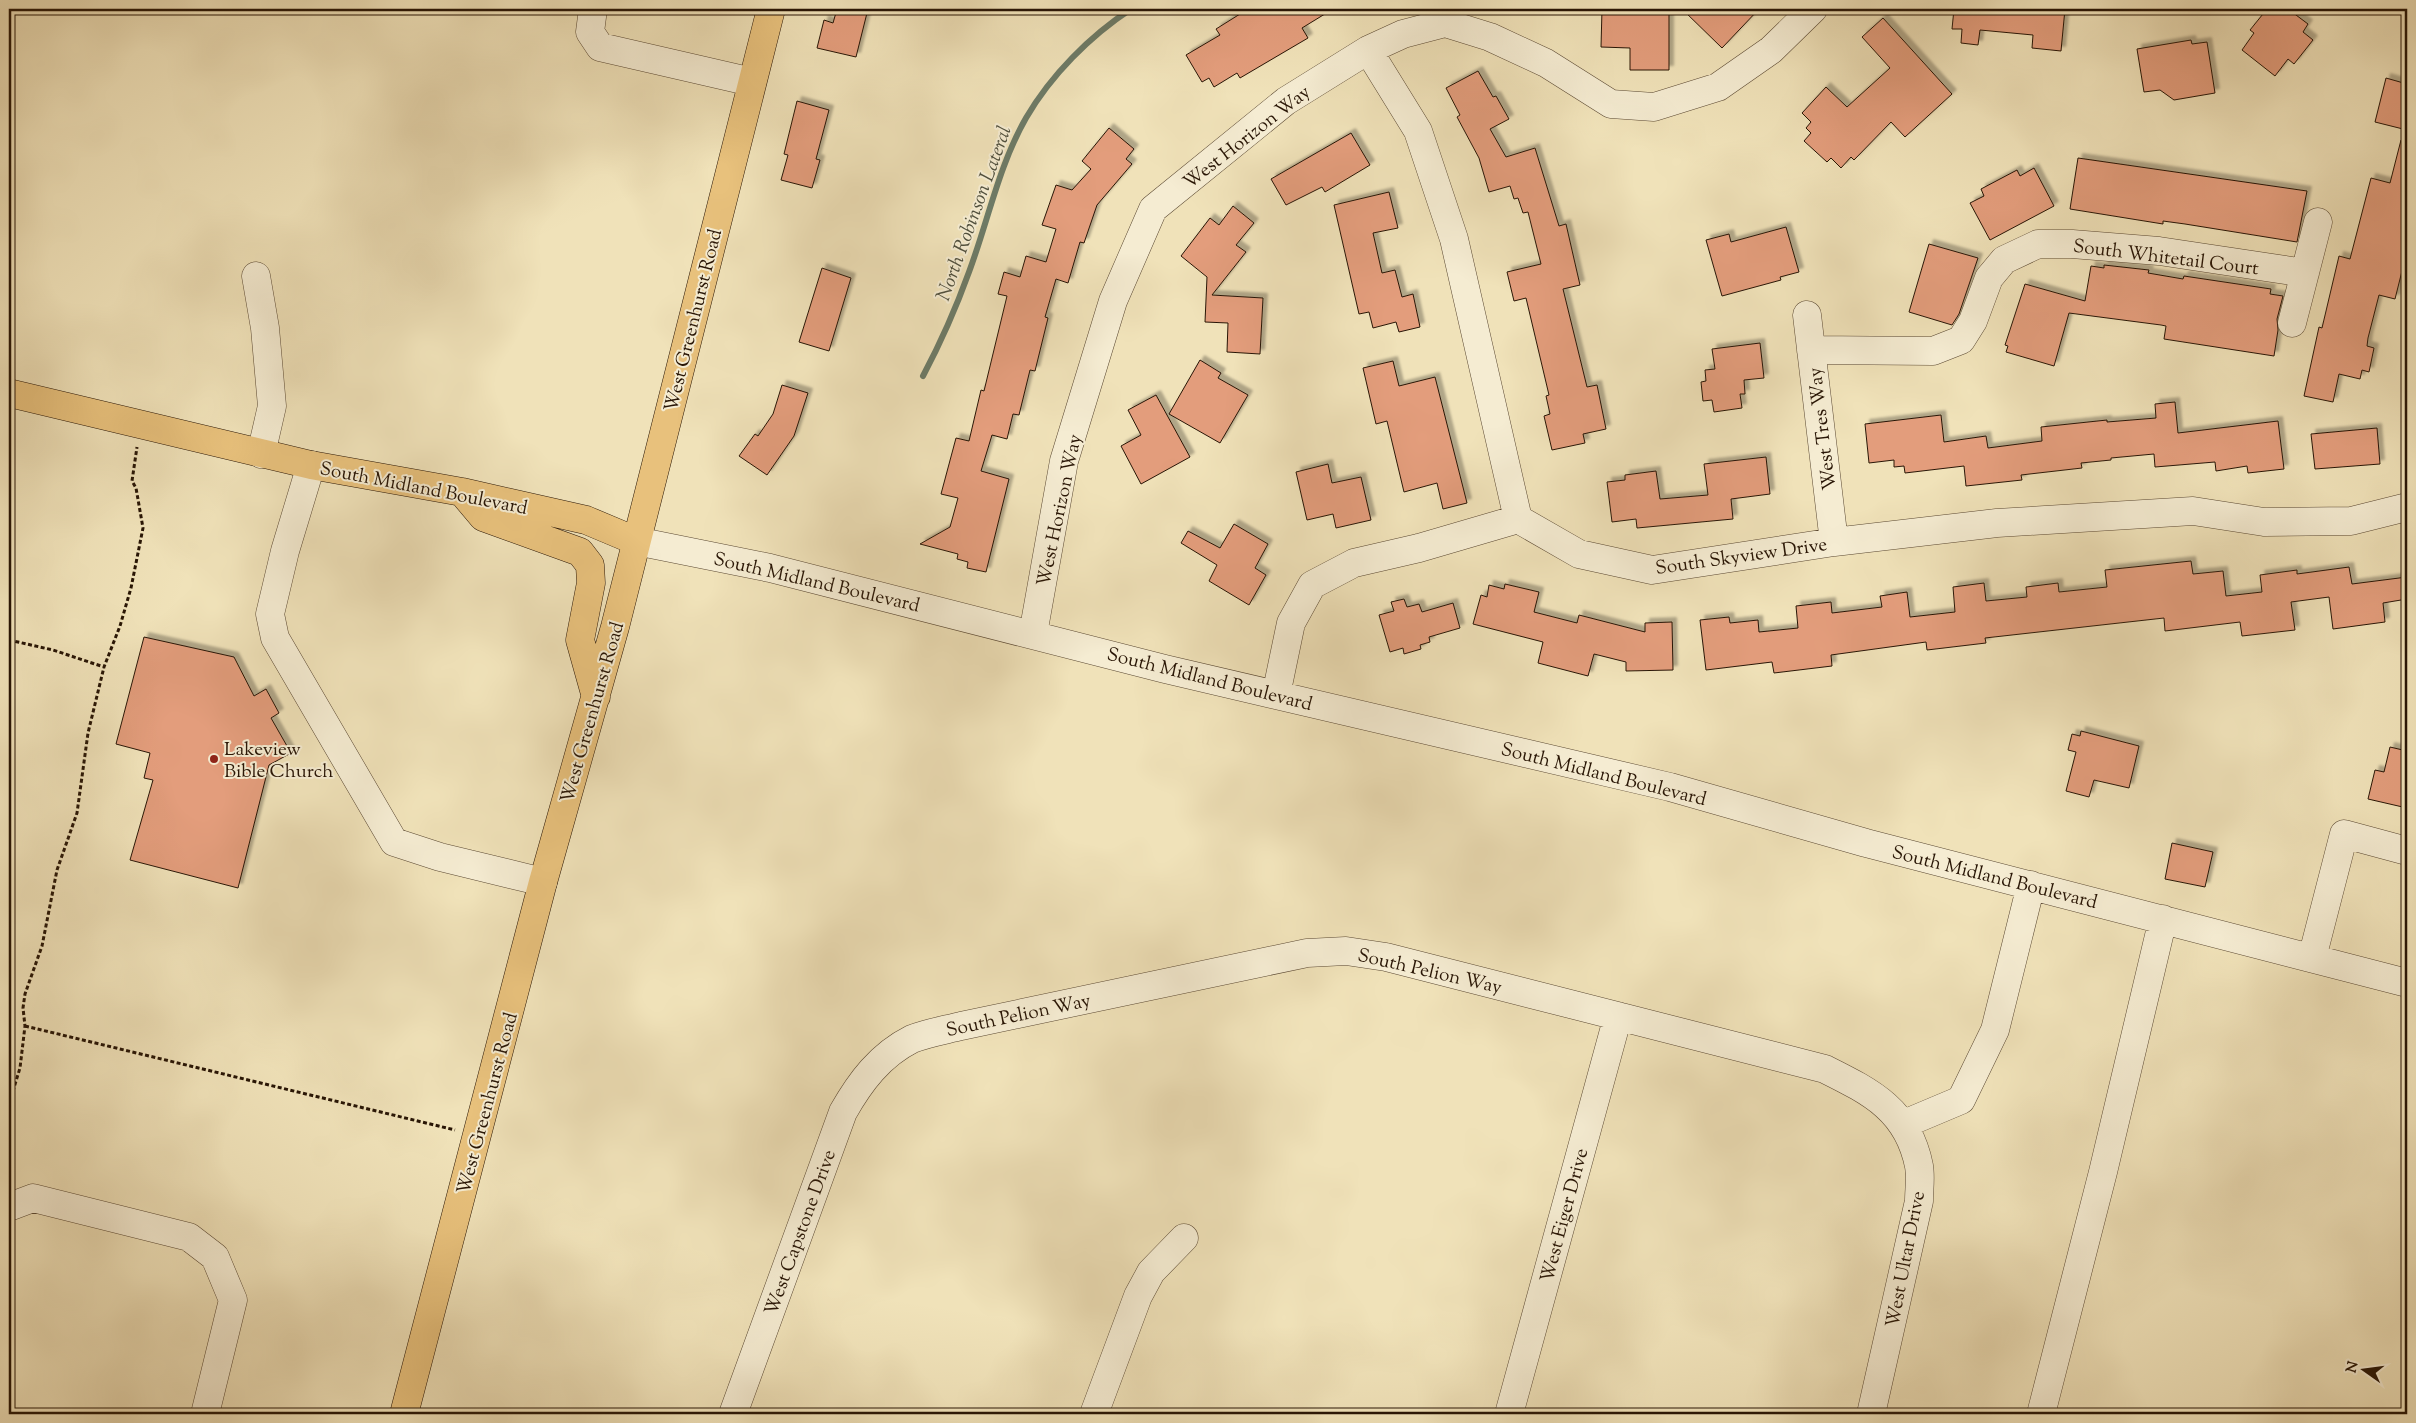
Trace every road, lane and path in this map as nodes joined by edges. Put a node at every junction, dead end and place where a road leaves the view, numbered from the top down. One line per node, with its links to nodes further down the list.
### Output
1 (593, 9): 5 (street)
2 (771, 9): 5 (main road, West Greenhurst Road)
3 (1813, 9): 4 (street, West Horizon Way)
4 (1368, 50): 18 (street); 21 (street, West Horizon Way)
5 (752, 82): 19 (main road, West Greenhurst Road)
6 (2318, 222): 7 (street)
7 (2305, 273): 10 (street); 11 (street, South Whitetail Court)
8 (256, 276): 14 (street)
9 (1807, 315): 11 (street, West Tres Way)
10 (2292, 323)
11 (1811, 350): 20 (street, West Tres Way)
12 (9, 393): 13 (main road, South Midland Boulevard)
13 (142, 424): 14 (main road, South Midland Boulevard); 23 (path)
14 (261, 454): 15 (main road, South Midland Boulevard)
15 (312, 466): 16 (main road, South Midland Boulevard); 27 (street)
16 (462, 492): 19 (main road, South Midland Boulevard); 25 (main road)
17 (2407, 507): 20 (street, South Skyview Drive)
18 (1518, 519): 20 (street, South Skyview Drive); 24 (street)
19 (636, 541): 21 (street, South Midland Boulevard); 25 (main road, West Greenhurst Road)
20 (1834, 542)
21 (1033, 634): 24 (street, South Midland Boulevard)
22 (9, 640): 23 (path)
23 (104, 667): 33 (path)
24 (1276, 695): 28 (street, South Midland Boulevard)
25 (596, 697): 27 (main road, West Greenhurst Road)
26 (2407, 851): 30 (street)
27 (543, 882): 37 (main road, West Greenhurst Road)
28 (2031, 885): 29 (street, South Midland Boulevard); 36 (street)
29 (2163, 919): 30 (street, South Midland Boulevard); 46 (street)
30 (2312, 958): 31 (street, South Midland Boulevard)
31 (2407, 983)
32 (1618, 1016): 34 (street, South Pelion Way); 36 (street, South Pelion Way); 44 (street, West Eiger Drive)
33 (25, 1026): 35 (path); 37 (path)
34 (882, 1059): 42 (street, West Capstone Drive)
35 (9, 1104)
36 (1904, 1124): 45 (street, West Ultar Drive)
37 (477, 1135): 41 (main road, West Greenhurst Road)
38 (9, 1207): 40 (street)
39 (1184, 1238): 43 (street)
40 (205, 1414)
41 (404, 1414)
42 (733, 1414)
43 (1094, 1414)
44 (1510, 1414)
45 (1871, 1414)
46 (2041, 1414)

